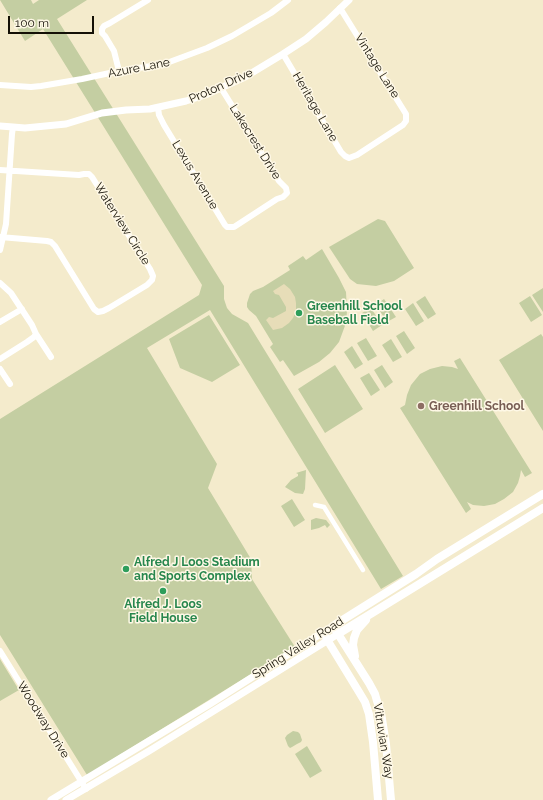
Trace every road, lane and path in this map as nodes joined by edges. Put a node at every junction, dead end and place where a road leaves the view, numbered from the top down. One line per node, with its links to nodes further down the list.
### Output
1 (148, 0): 6 (street)
2 (288, 0): 6 (street, Azure Lane)
3 (349, 0): 4 (street, Proton Drive)
4 (340, 8): 5 (street, Proton Drive); 12 (street, Vintage Lane)
5 (283, 54): 8 (street, Proton Drive); 12 (street, Heritage Lane)
6 (119, 71): 7 (street, Azure Lane)
7 (0, 85)
8 (221, 88): 9 (street, Proton Drive); 15 (street, Lakecrest Drive)
9 (158, 108): 11 (street, Proton Drive); 15 (street, Lexus Avenue)
10 (0, 126): 11 (street, Proton Drive)
11 (13, 127): 14 (street)
12 (349, 158)
13 (0, 170): 14 (street)
14 (10, 171): 16 (street); 16 (street, Waterview Circle)
15 (242, 222)
16 (2, 237): 17 (street)
17 (0, 250)
18 (0, 283): 19 (street)
19 (22, 309): 20 (street); 21 (street)
20 (0, 322)
21 (36, 334): 22 (street); 23 (street)
22 (51, 357)
23 (0, 359)
24 (0, 369): 25 (street)
25 (10, 384)
26 (543, 494): 30 (main road, Spring Valley Road)
27 (315, 505): 29 (street)
28 (543, 508): 31 (main road, Spring Valley Road)
29 (363, 570)
30 (416, 574): 31 (main road); 33 (main road, Spring Valley Road)
31 (422, 583): 32 (main road, Spring Valley Road)
32 (372, 613): 34 (main road, Spring Valley Road); 37 (main road)
33 (333, 626): 34 (main road, Vitruvian Way); 35 (street, Spring Valley Road)
34 (338, 634): 35 (street, Spring Valley Road); 37 (main road, Vitruvian Way)
35 (326, 636): 38 (main road, Vitruvian Way); 40 (street, Spring Valley Road); 41 (street, Spring Valley Road)
36 (0, 651): 40 (street, Woodway Drive)
37 (356, 663): 39 (main road, Vitruvian Way)
38 (371, 719): 39 (main road); 44 (main road, Vitruvian Way)
39 (386, 744): 45 (main road, Vitruvian Way)
40 (81, 782): 41 (street, Woodway Drive); 42 (street, Spring Valley Road)
41 (86, 789): 43 (street, Spring Valley Road)
42 (51, 800)
43 (66, 800)
44 (378, 800)
45 (391, 800)

